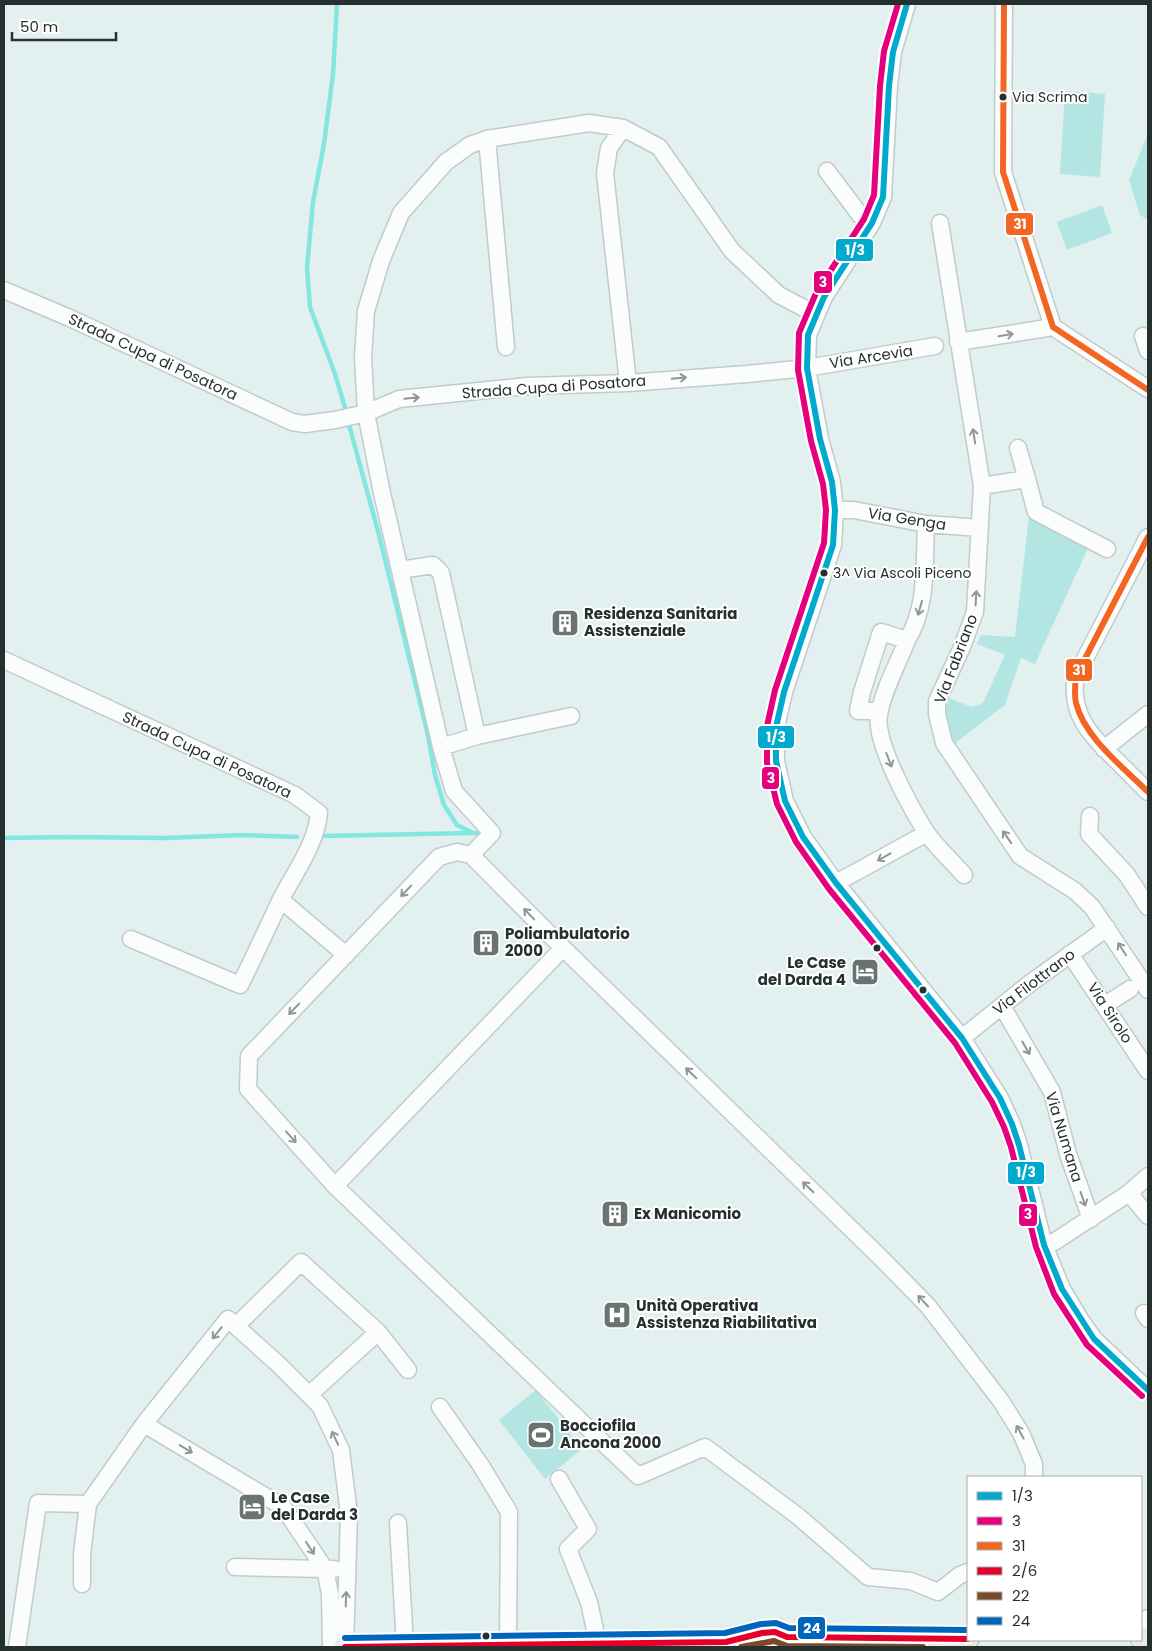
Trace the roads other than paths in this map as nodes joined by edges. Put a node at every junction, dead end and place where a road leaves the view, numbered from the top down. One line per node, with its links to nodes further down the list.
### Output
1 (906, 4): 6 (street)
2 (1004, 4): 10 (street)
3 (623, 128): 4 (street); 9 (street); 15 (street)
4 (487, 139): 13 (street); 17 (street)
5 (827, 171): 6 (street)
6 (872, 223): 9 (street)
7 (940, 223): 11 (street, Via Fabriano)
8 (4, 290): 17 (street, Strada Cupa di Posatora)
9 (815, 314): 14 (street)
10 (1053, 327): 11 (street, one-way to 10); 16 (street)
11 (958, 342): 20 (street, Via Fabriano, one-way to 11)
12 (935, 346): 14 (street, Via Arcevia)
13 (506, 347)
14 (806, 368): 15 (street, Strada Cupa di Posatora, one-way to 14); 21 (street)
15 (628, 383): 17 (street, Strada Cupa di Posatora, one-way to 15)
16 (1146, 387)
17 (360, 414): 26 (street)
18 (1018, 448): 19 (street)
19 (1027, 479): 20 (street); 25 (street)
20 (982, 486): 23 (street, Via Fabriano)
21 (835, 510): 22 (street, Via Genga); 40 (street)
22 (926, 524): 23 (street, Via Genga); 27 (street, one-way to 27)
23 (980, 528): 43 (street, Via Fabriano, one-way to 23)
24 (1148, 537): 34 (street)
25 (1108, 549)
26 (400, 570): 32 (street); 33 (street)
27 (907, 640): 29 (street); 29 (street)
28 (4, 660): 41 (street, Strada Cupa di Posatora)
29 (880, 711): 37 (street, one-way to 37)
30 (1148, 714): 34 (street)
31 (570, 716): 32 (street)
32 (477, 736): 33 (street)
33 (441, 747): 38 (street)
34 (1104, 749): 35 (street)
35 (1148, 792)
36 (1090, 816): 42 (street)
37 (927, 833): 39 (street); 40 (street, one-way to 40)
38 (472, 855): 45 (street, one-way to 38); 47 (street, one-way to 47)
39 (964, 875)
40 (836, 883): 52 (street)
41 (281, 900): 44 (street, Strada Cupa di Posatora); 47 (street)
42 (1148, 907)
43 (1107, 928): 46 (street, Via Filottrano); 49 (street, Via Fabriano, one-way to 43)
44 (131, 939)
45 (563, 948): 55 (street); 67 (street, one-way to 45)
46 (1070, 954): 50 (street, Via Sirolo); 51 (street, Via Filottrano)
47 (346, 955): 55 (street, one-way to 55)
48 (1130, 990): 50 (street)
49 (1148, 990)
50 (1105, 1005): 53 (street, Via Sirolo)
51 (1002, 1006): 52 (street, Via Filottrano); 58 (street, Via Numana, one-way to 58)
52 (962, 1038): 63 (street)
53 (1147, 1067)
54 (1148, 1176): 56 (street)
55 (335, 1186): 74 (street)
56 (1129, 1193): 57 (street); 58 (street)
57 (1148, 1216)
58 (1090, 1219): 59 (street)
59 (1054, 1242)
60 (236, 1326): 61 (street); 64 (street); 66 (street, one-way to 66)
61 (378, 1332): 62 (street); 64 (street)
62 (408, 1370)
63 (1148, 1390)
64 (309, 1395): 73 (street, one-way to 64)
65 (440, 1407): 81 (street)
66 (144, 1424): 69 (street); 72 (street, one-way to 72)
67 (1034, 1476)
68 (560, 1479): 80 (street)
69 (88, 1504): 75 (street); 83 (street)
70 (398, 1523): 82 (street)
71 (235, 1567): 72 (street)
72 (324, 1569): 73 (street); 84 (street)
73 (347, 1570): 85 (street, one-way to 73)
74 (967, 1572)
75 (82, 1584)
76 (1148, 1618): 77 (street)
77 (1142, 1634)
78 (967, 1638): 79 (main road)
79 (787, 1642): 80 (main road)
80 (598, 1644): 81 (main road)
81 (508, 1645): 82 (main road)
82 (412, 1646): 85 (main road)
83 (17, 1647)
84 (331, 1647)
85 (345, 1647)

